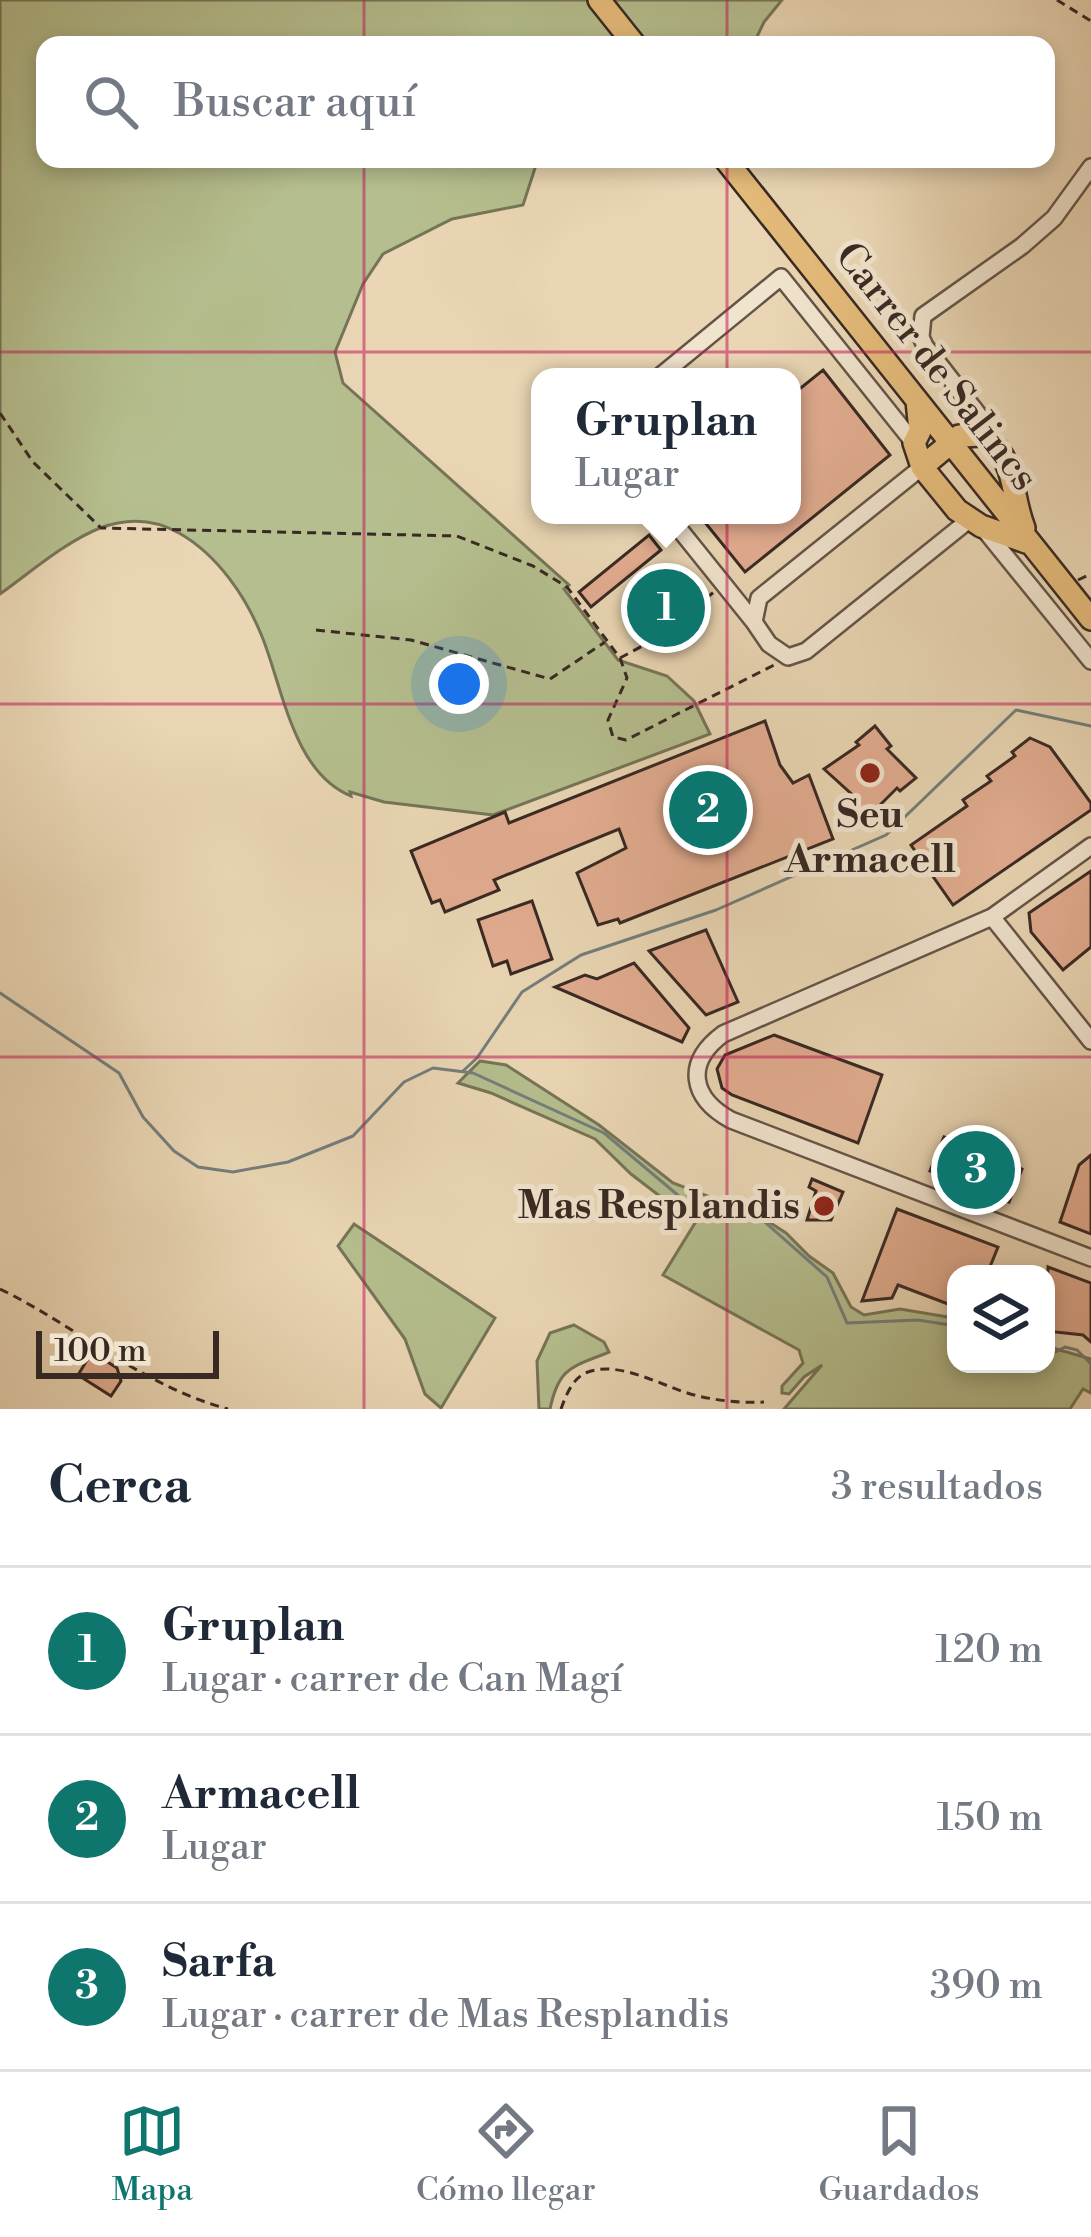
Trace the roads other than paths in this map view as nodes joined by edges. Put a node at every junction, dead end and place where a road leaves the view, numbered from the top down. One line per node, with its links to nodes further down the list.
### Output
1 (599, 0): 2 (main road)
2 (628, 36)
3 (1091, 167): 7 (street)
4 (732, 168): 6 (main road, Carrer de Salincs)
5 (670, 368): 9 (street, Carrer de Salincs)
6 (919, 404): 7 (main road); 8 (main road, Carrer de Salincs); 9 (main road)
7 (988, 438): 8 (main road); 11 (main road)
8 (950, 442): 10 (main road); 12 (main road, Carrer de Salincs)
9 (914, 443): 10 (main road)
10 (922, 467): 13 (main road); 17 (street)
11 (1012, 470): 12 (main road); 15 (main road)
12 (993, 497): 13 (main road); 15 (main road, Carrer de Salincs)
13 (975, 523): 15 (main road); 19 (street); 20 (street, Carrer de Salincs)
14 (675, 524): 16 (street)
15 (1032, 545): 18 (main road, Carrer de Salincs)
16 (728, 588): 17 (street); 19 (street)
17 (764, 595): 19 (street)
18 (1091, 619)
19 (754, 622)
20 (1091, 662)
21 (1091, 846): 22 (street)
22 (992, 917): 23 (street); 24 (street)
23 (1091, 1041)
24 (1091, 1258)

